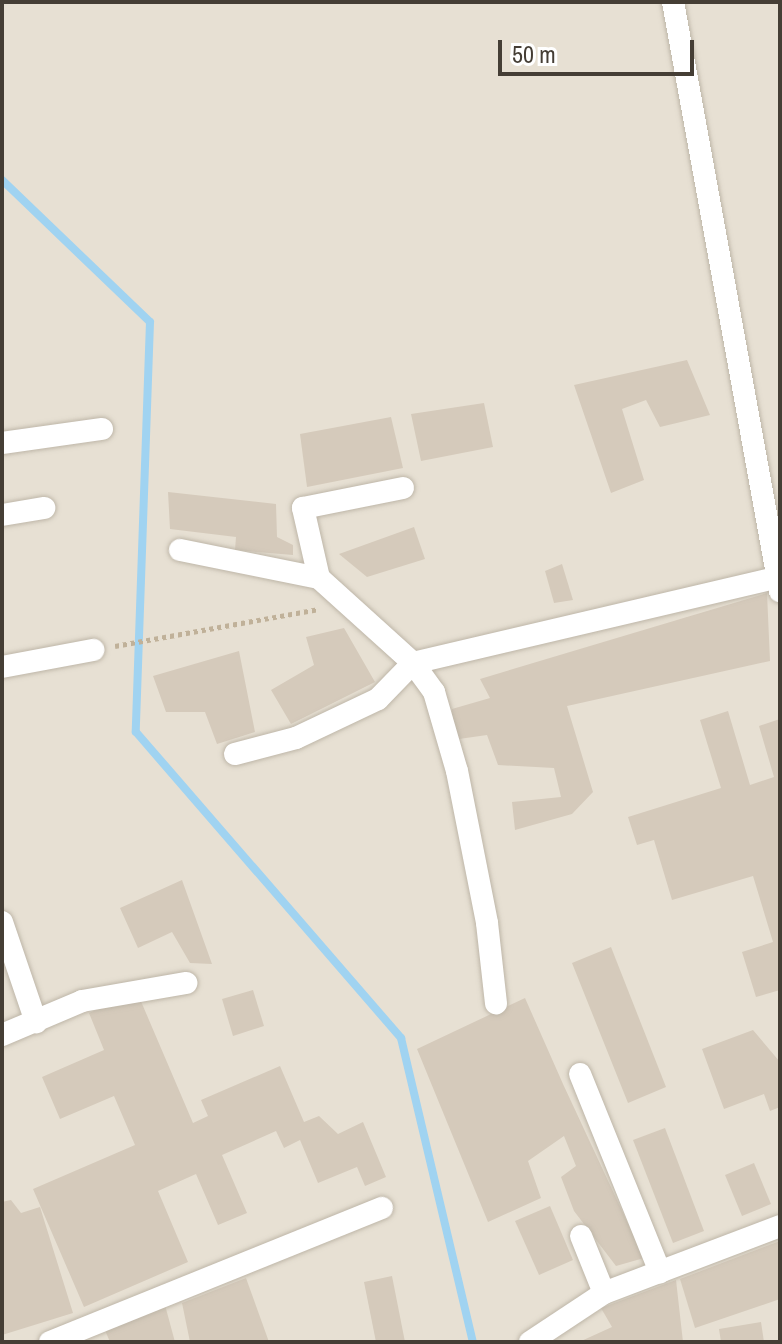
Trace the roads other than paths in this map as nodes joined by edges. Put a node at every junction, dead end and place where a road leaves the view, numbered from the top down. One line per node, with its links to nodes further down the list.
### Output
1 (673, 2): 9 (street)
2 (102, 429): 3 (street)
3 (2, 443)
4 (403, 488): 8 (street)
5 (44, 508): 6 (street)
6 (2, 515)
7 (180, 550): 8 (street)
8 (319, 578): 11 (street)
9 (779, 582): 11 (street)
10 (93, 650): 12 (street)
11 (413, 663): 13 (street); 16 (street)
12 (2, 667)
13 (235, 754)
14 (2, 922): 17 (street)
15 (186, 983): 17 (street)
16 (496, 1003)
17 (36, 1022): 18 (street)
18 (2, 1035)
19 (580, 1074): 23 (street)
20 (382, 1208): 25 (street)
21 (780, 1226): 23 (street)
22 (581, 1236): 24 (street)
23 (660, 1272): 24 (street)
24 (604, 1293): 27 (street)
25 (96, 1333): 26 (street)
26 (50, 1342)
27 (530, 1342)

